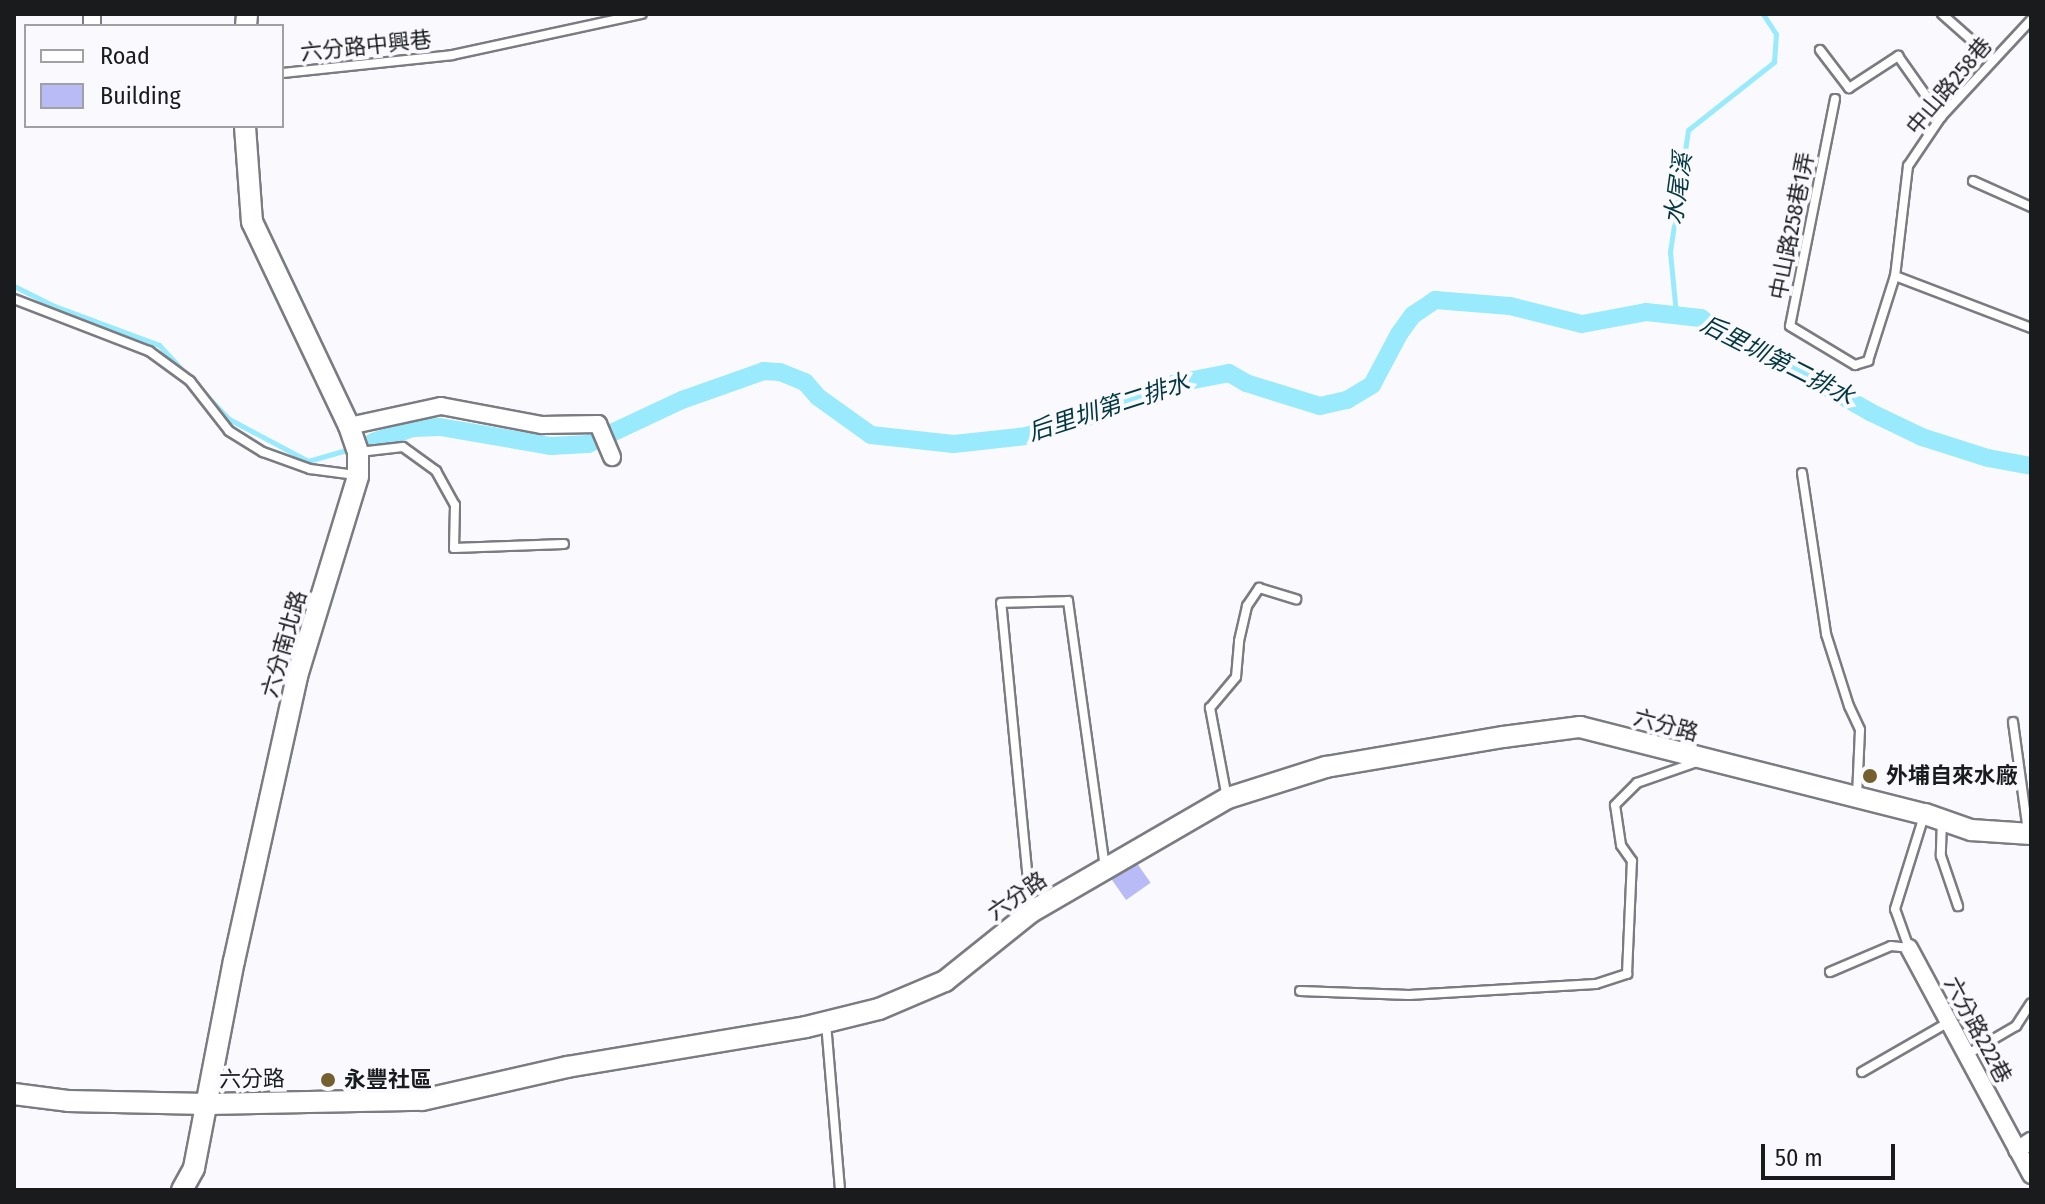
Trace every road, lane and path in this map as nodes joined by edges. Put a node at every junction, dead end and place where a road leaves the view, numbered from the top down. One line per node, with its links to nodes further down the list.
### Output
1 (642, 14): 6 (lane, 六分路中興巷)
2 (1942, 14): 5 (lane)
3 (2031, 20): 5 (lane, 中山路258巷)
4 (1820, 50): 8 (lane)
5 (1994, 60): 8 (lane, 中山路258巷)
6 (284, 73)
7 (1835, 99): 12 (lane, 中山路258巷1弄)
8 (1941, 117): 12 (lane, 中山路258巷)
9 (245, 128): 15 (street, 六分南北路)
10 (1973, 181): 11 (lane)
11 (2031, 207)
12 (1895, 276): 14 (lane)
13 (14, 299): 19 (lane)
14 (2031, 328)
15 (349, 426): 16 (street, 六分南北路); 17 (street)
16 (358, 452): 19 (street, 六分南北路); 20 (lane)
17 (612, 457)
18 (1802, 473): 25 (lane)
19 (358, 476): 40 (street, 六分南北路)
20 (564, 544)
21 (1296, 599): 24 (lane)
22 (2013, 722): 27 (lane)
23 (1701, 760): 24 (street, 六分路); 25 (street, 六分路); 33 (lane)
24 (1228, 798): 28 (street, 六分路)
25 (1857, 798): 26 (street, 六分路)
26 (1933, 817): 27 (street, 六分路); 29 (lane); 31 (lane)
27 (2030, 834)
28 (1106, 868): 30 (street, 六分路); 30 (lane)
29 (1958, 906)
30 (1031, 912): 35 (street, 六分路)
31 (1909, 948): 32 (lane); 36 (street, 六分路222巷)
32 (1830, 972)
33 (1300, 991)
34 (2031, 1003): 37 (lane)
35 (826, 1022): 40 (street, 六分路); 44 (lane)
36 (1949, 1022): 37 (street, 六分路222巷); 38 (lane)
37 (1966, 1055): 41 (street, 六分路222巷)
38 (1862, 1072)
39 (14, 1094): 40 (street, 六分路)
40 (207, 1104): 43 (street, 六分南北路)
41 (2024, 1146): 42 (street, 六分路222巷)
42 (2031, 1175)
43 (182, 1190)
44 (840, 1190)

